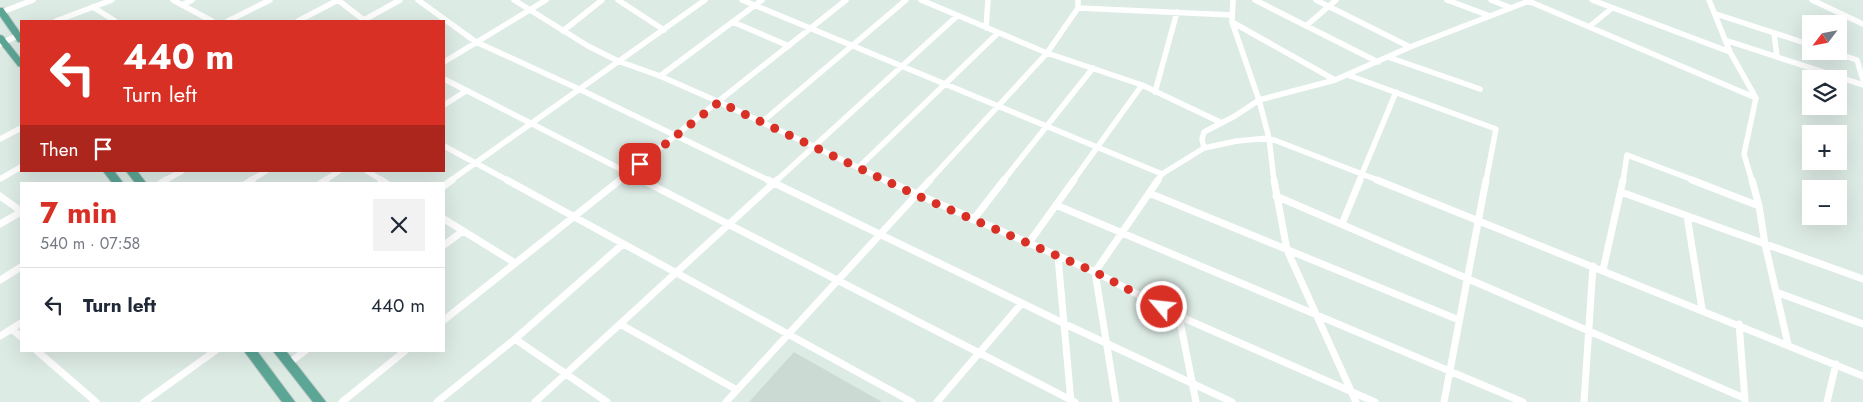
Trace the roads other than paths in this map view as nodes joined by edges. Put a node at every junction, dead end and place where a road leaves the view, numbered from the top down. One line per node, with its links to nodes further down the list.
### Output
1 (34, 0): 39 (street)
2 (112, 0): 34 (street)
3 (173, 0): 31 (street)
4 (192, 0): 31 (street)
5 (270, 0): 48 (street)
6 (338, 0): 49 (street); 50 (street)
7 (400, 0): 51 (street)
8 (418, 0): 66 (street)
9 (514, 0): 38 (street)
10 (546, 0): 38 (street)
11 (602, 0): 60 (street)
12 (618, 0): 59 (street)
13 (705, 0): 59 (street)
14 (742, 0): 32 (street)
15 (762, 0): 32 (street)
16 (846, 0): 58 (street)
17 (906, 0): 68 (street)
18 (921, 0): 43 (street)
19 (988, 0): 57 (street)
20 (1078, 0): 35 (street)
21 (1233, 0): 42 (street)
22 (1256, 0): 55 (street)
23 (1316, 0): 33 (street)
24 (1336, 0): 33 (street)
25 (1447, 0): 44 (street)
26 (1491, 0): 36 (street)
27 (1592, 0): 37 (street)
28 (1709, 0): 41 (street)
29 (1812, 0): 54 (street)
30 (1527, 1): 36 (street); 56 (street)
31 (182, 4): 47 (street)
32 (755, 5): 52 (street); 58 (street)
33 (1329, 6): 55 (street); 70 (street)
34 (93, 7): 45 (street); 46 (street)
35 (1078, 8): 40 (street); 72 (street)
36 (1511, 8): 44 (street)
37 (1612, 8): 56 (street); 71 (street)
38 (530, 10): 60 (street); 66 (street)
39 (1, 11): 63 (main road)
40 (1177, 12): 42 (street); 93 (street)
41 (1716, 14): 62 (street); 64 (street)
42 (1232, 15): 53 (street)
43 (957, 16): 57 (street); 80 (street)
44 (1490, 16): 70 (street)
45 (59, 20)
46 (112, 20)
47 (210, 20)
48 (230, 20)
49 (300, 20)
50 (363, 20)
51 (366, 20)
52 (733, 22): 69 (street); 83 (street)
53 (1232, 22): 85 (street); 96 (street)
54 (1863, 24)
55 (1306, 26): 78 (street)
56 (1589, 27): 95 (street)
57 (986, 28): 61 (street)
58 (811, 29): 68 (street); 69 (street)
59 (664, 30): 77 (street)
60 (563, 31): 77 (street)
61 (998, 33): 72 (street); 87 (street)
62 (1774, 33): 67 (street); 74 (street)
63 (20, 37): 65 (street)
64 (1725, 40): 71 (street); 74 (street)
65 (1, 42): 79 (main road)
66 (476, 42): 76 (street); 90 (street)
67 (1802, 42)
68 (851, 45): 80 (street); 100 (street)
69 (789, 46): 97 (street)
70 (1410, 47): 73 (street)
71 (1730, 52): 95 (street)
72 (1047, 53): 81 (street); 99 (street)
73 (1388, 57): 78 (street); 91 (street)
74 (1776, 57): 89 (street)
75 (1848, 57): 86 (street)
76 (445, 61)
77 (618, 61): 83 (street); 90 (street)
78 (1378, 62): 82 (street)
79 (20, 63)
80 (902, 66): 87 (street); 108 (street)
81 (1093, 68): 88 (street); 103 (street)
82 (1348, 75): 85 (street); 94 (street)
83 (660, 76): 97 (street)
84 (445, 80): 92 (street)
85 (1335, 80): 96 (street)
86 (1863, 80)
87 (944, 84): 99 (street); 113 (street)
88 (1142, 85): 93 (street); 110 (street)
89 (1863, 85)
90 (579, 89): 102 (street); 105 (street)
91 (1480, 89)
92 (466, 90): 98 (street); 102 (street)
93 (1155, 92): 101 (street)
94 (1396, 92): 121 (street); 146 (street)
95 (1756, 98): 139 (street)
96 (1259, 100): 101 (street); 106 (street)
97 (719, 102): 100 (street); 105 (street)
98 (445, 104)
99 (998, 106): 103 (street); 135 (street)
100 (762, 122): 108 (street)
101 (1222, 123): 111 (street)
102 (531, 124): 112 (street); 122 (street)
103 (1047, 126): 110 (street); 145 (street)
104 (20, 129): 107 (street)
105 (676, 136): 122 (street); 131 (street)
106 (1269, 138): 111 (street); 121 (street); 137 (street)
107 (0, 139)
108 (815, 146): 113 (street); 131 (street)
109 (445, 147): 112 (street)
110 (1098, 147): 123 (street); 138 (street)
111 (1204, 148): 123 (street)
112 (476, 164): 132 (street); 143 (street)
113 (859, 167): 135 (street)
114 (20, 169): 124 (street)
115 (109, 172): 125 (main road)
116 (133, 172): 126 (main road)
117 (180, 172): 127 (street)
118 (264, 172): 128 (street)
119 (338, 172): 129 (street)
120 (369, 172): 130 (street)
121 (1363, 173): 146 (street); 148 (street)
122 (628, 174): 143 (street); 149 (street)
123 (1162, 174): 134 (street)
124 (0, 179)
125 (117, 182)
126 (140, 182)
127 (163, 182)
128 (249, 182)
129 (323, 182)
130 (384, 182)
131 (774, 183): 149 (street); 152 (street)
132 (445, 185)
133 (1620, 192): 139 (street); 142 (street); 162 (street)
134 (1149, 193): 151 (street); 157 (street)
135 (916, 195): 145 (street); 152 (street)
136 (0, 196): 140 (street)
137 (1276, 196): 148 (street); 157 (street)
138 (1056, 205): 151 (street); 155 (street)
139 (1759, 206): 156 (street)
140 (20, 211)
141 (20, 213): 147 (street)
142 (1687, 216): 156 (street); 171 (street)
143 (574, 217): 154 (street); 159 (street)
144 (445, 220): 150 (street)
145 (973, 220): 155 (street)
146 (1479, 220): 160 (street); 165 (street)
147 (0, 224)
148 (1342, 224): 165 (street)
149 (729, 225): 163 (street); 168 (street)
150 (463, 231): 153 (street); 159 (street)
151 (1120, 232): 164 (street); 172 (street)
152 (880, 234): 168 (street); 170 (street)
153 (445, 244)
154 (623, 244): 163 (street); 186 (street)
155 (1028, 244): 158 (street)
156 (1765, 244): 166 (street); 169 (street)
157 (1287, 250): 172 (street); 175 (street)
158 (1058, 257): 164 (street); 178 (street)
159 (515, 264): 174 (street)
160 (1593, 266): 162 (street); 182 (street)
161 (20, 268): 167 (street)
162 (1603, 270): 171 (street)
163 (676, 272): 177 (street); 183 (street)
164 (1095, 272): 173 (street); 187 (street)
165 (1467, 278): 175 (street); 182 (street)
166 (1863, 279)
167 (0, 280)
168 (838, 281): 183 (street); 195 (street)
169 (1776, 292): 180 (street); 188 (street)
170 (1022, 303): 178 (street); 195 (street)
171 (1702, 309): 179 (street)
172 (1316, 315): 198 (street); 203 (street)
173 (1179, 316): 201 (street); 203 (street)
174 (445, 319)
175 (1460, 320): 198 (street)
176 (20, 324): 181 (street)
177 (620, 324): 199 (street); 202 (street)
178 (1065, 324): 187 (street); 205 (street)
179 (1739, 324): 188 (street); 204 (street)
180 (1863, 324)
181 (12, 329): 184 (street); 185 (street)
182 (1588, 330): 204 (street); 224 (street)
183 (789, 333): 202 (street); 215 (street)
184 (0, 336)
185 (20, 336)
186 (515, 339): 199 (street); 211 (street)
187 (1106, 342): 201 (street); 217 (street)
188 (1788, 344): 197 (street)
189 (38, 352): 206 (street)
190 (214, 352): 207 (street)
191 (251, 352): 208 (main road)
192 (280, 352): 196 (main road)
193 (304, 352): 196 (street)
194 (404, 352): 210 (street)
195 (978, 352): 205 (street); 216 (street)
196 (289, 363): 209 (main road)
197 (1836, 364): 200 (street); 225 (street)
198 (1450, 371): 222 (street); 223 (street)
199 (566, 374): 212 (street); 213 (street)
200 (1863, 376)
201 (1193, 383): 218 (street); 219 (street)
202 (738, 390): 214 (street)
203 (1353, 392): 220 (street); 221 (street)
204 (1745, 400)
205 (1072, 401)
206 (96, 402)
207 (144, 402)
208 (289, 402)
209 (320, 402)
210 (342, 402)
211 (437, 402)
212 (535, 402)
213 (607, 402)
214 (726, 402)
215 (912, 402)
216 (937, 402)
217 (1116, 402)
218 (1196, 402)
219 (1232, 402)
220 (1356, 402)
221 (1375, 402)
222 (1444, 402)
223 (1523, 402)
224 (1584, 402)
225 (1827, 402)

